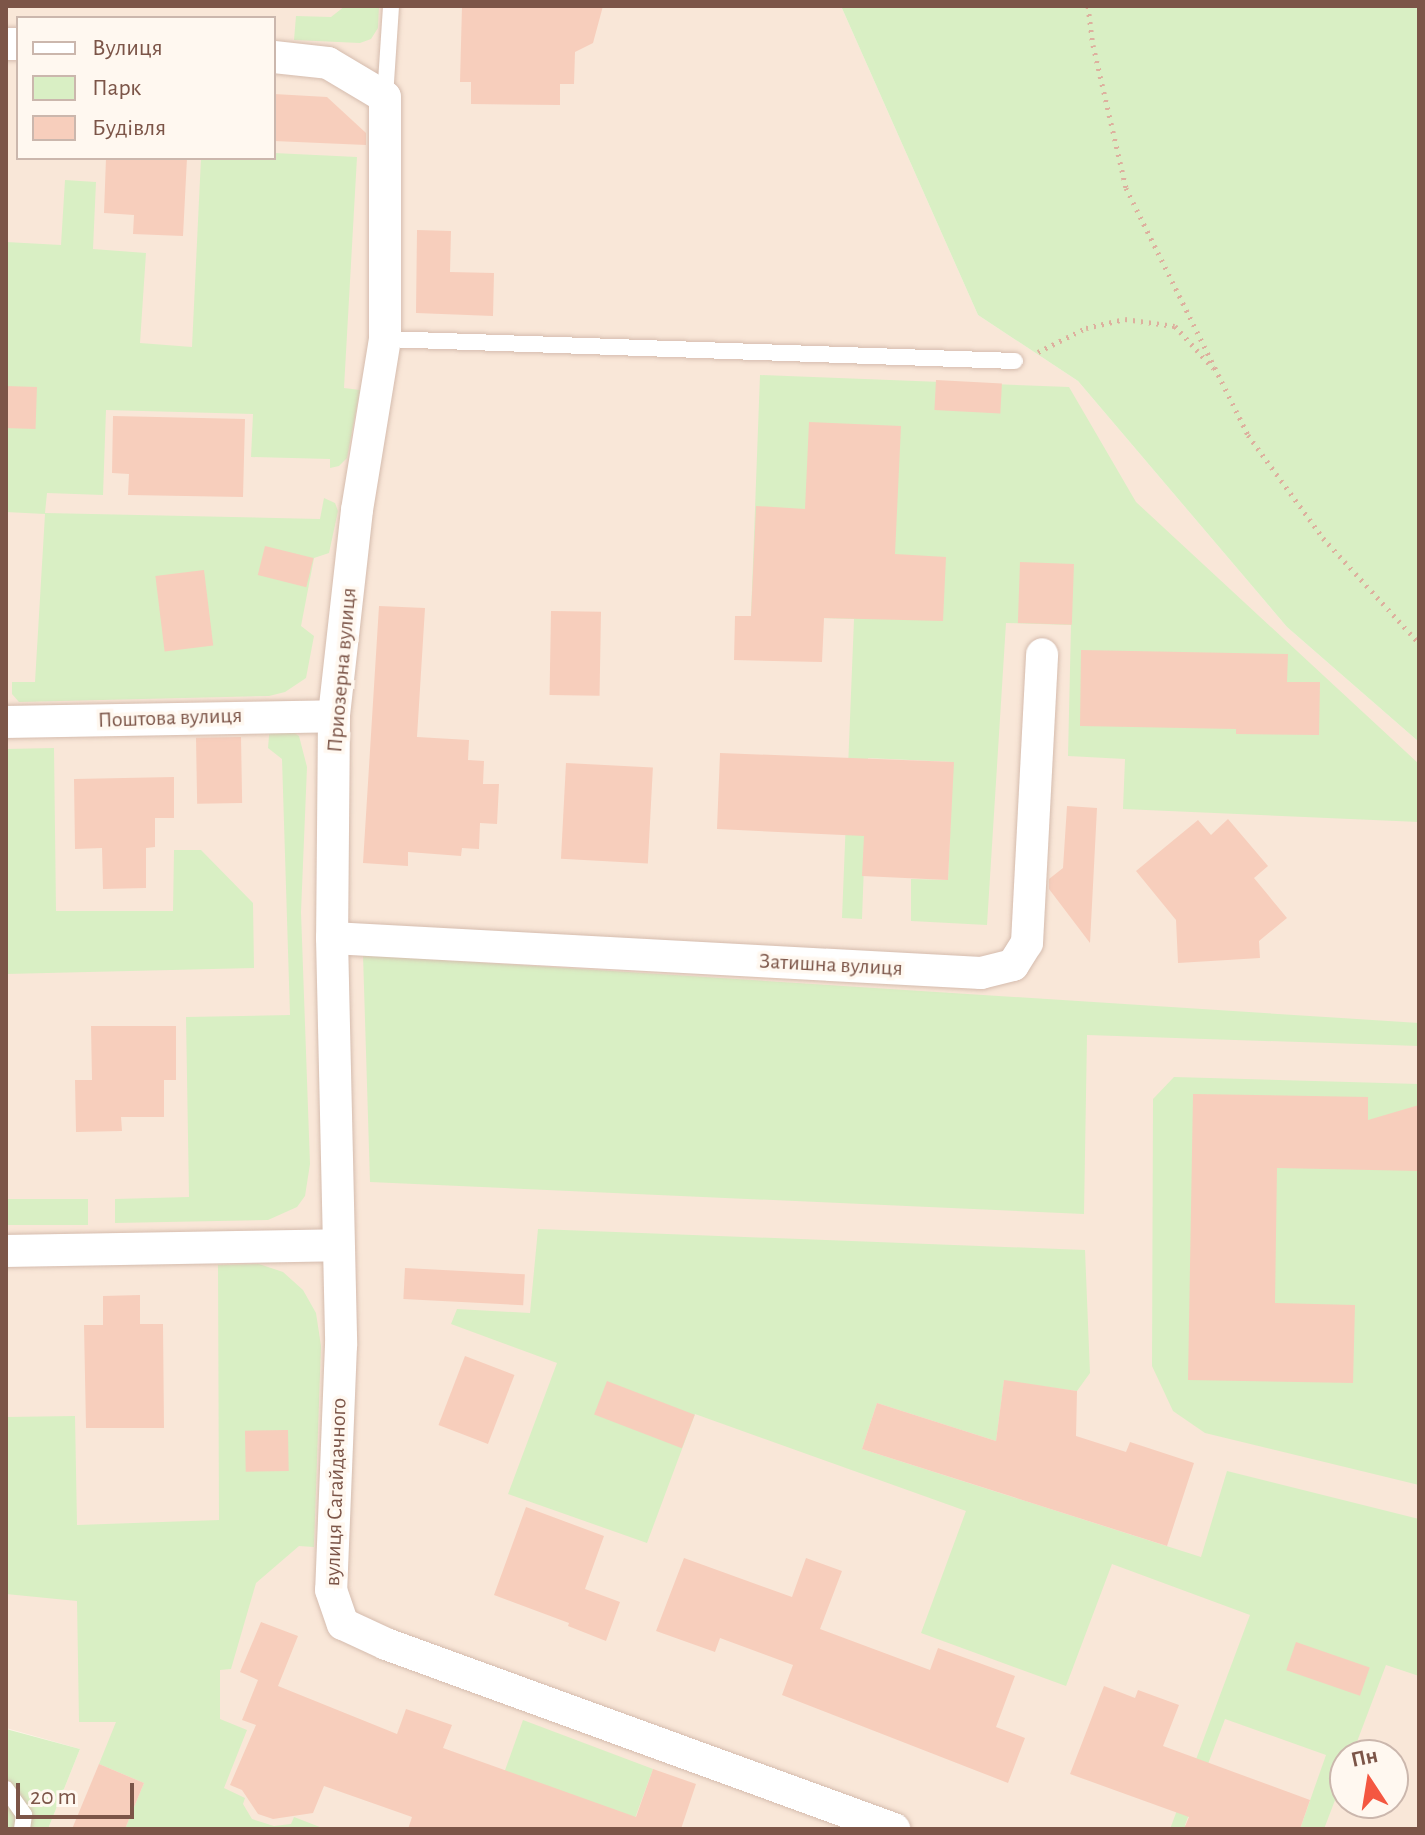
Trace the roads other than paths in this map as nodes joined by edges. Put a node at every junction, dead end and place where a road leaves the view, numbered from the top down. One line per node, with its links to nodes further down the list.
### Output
1 (391, 6): 3 (lane)
2 (276, 57): 3 (street)
3 (385, 97): 4 (street, Приозерна вулиця)
4 (385, 339): 5 (lane); 7 (street, Приозерна вулиця)
5 (1015, 361)
6 (1042, 654): 9 (street, Затишна вулиця)
7 (334, 716): 8 (street, Поштова вулиця); 9 (street, Приозерна вулиця)
8 (6, 722)
9 (332, 938): 10 (street, Приозерна вулиця)
10 (337, 1245): 11 (street); 14 (street, вулиця Сагайдачного)
11 (6, 1251)
12 (6, 1789): 13 (lane)
13 (22, 1829)
14 (894, 1829)

